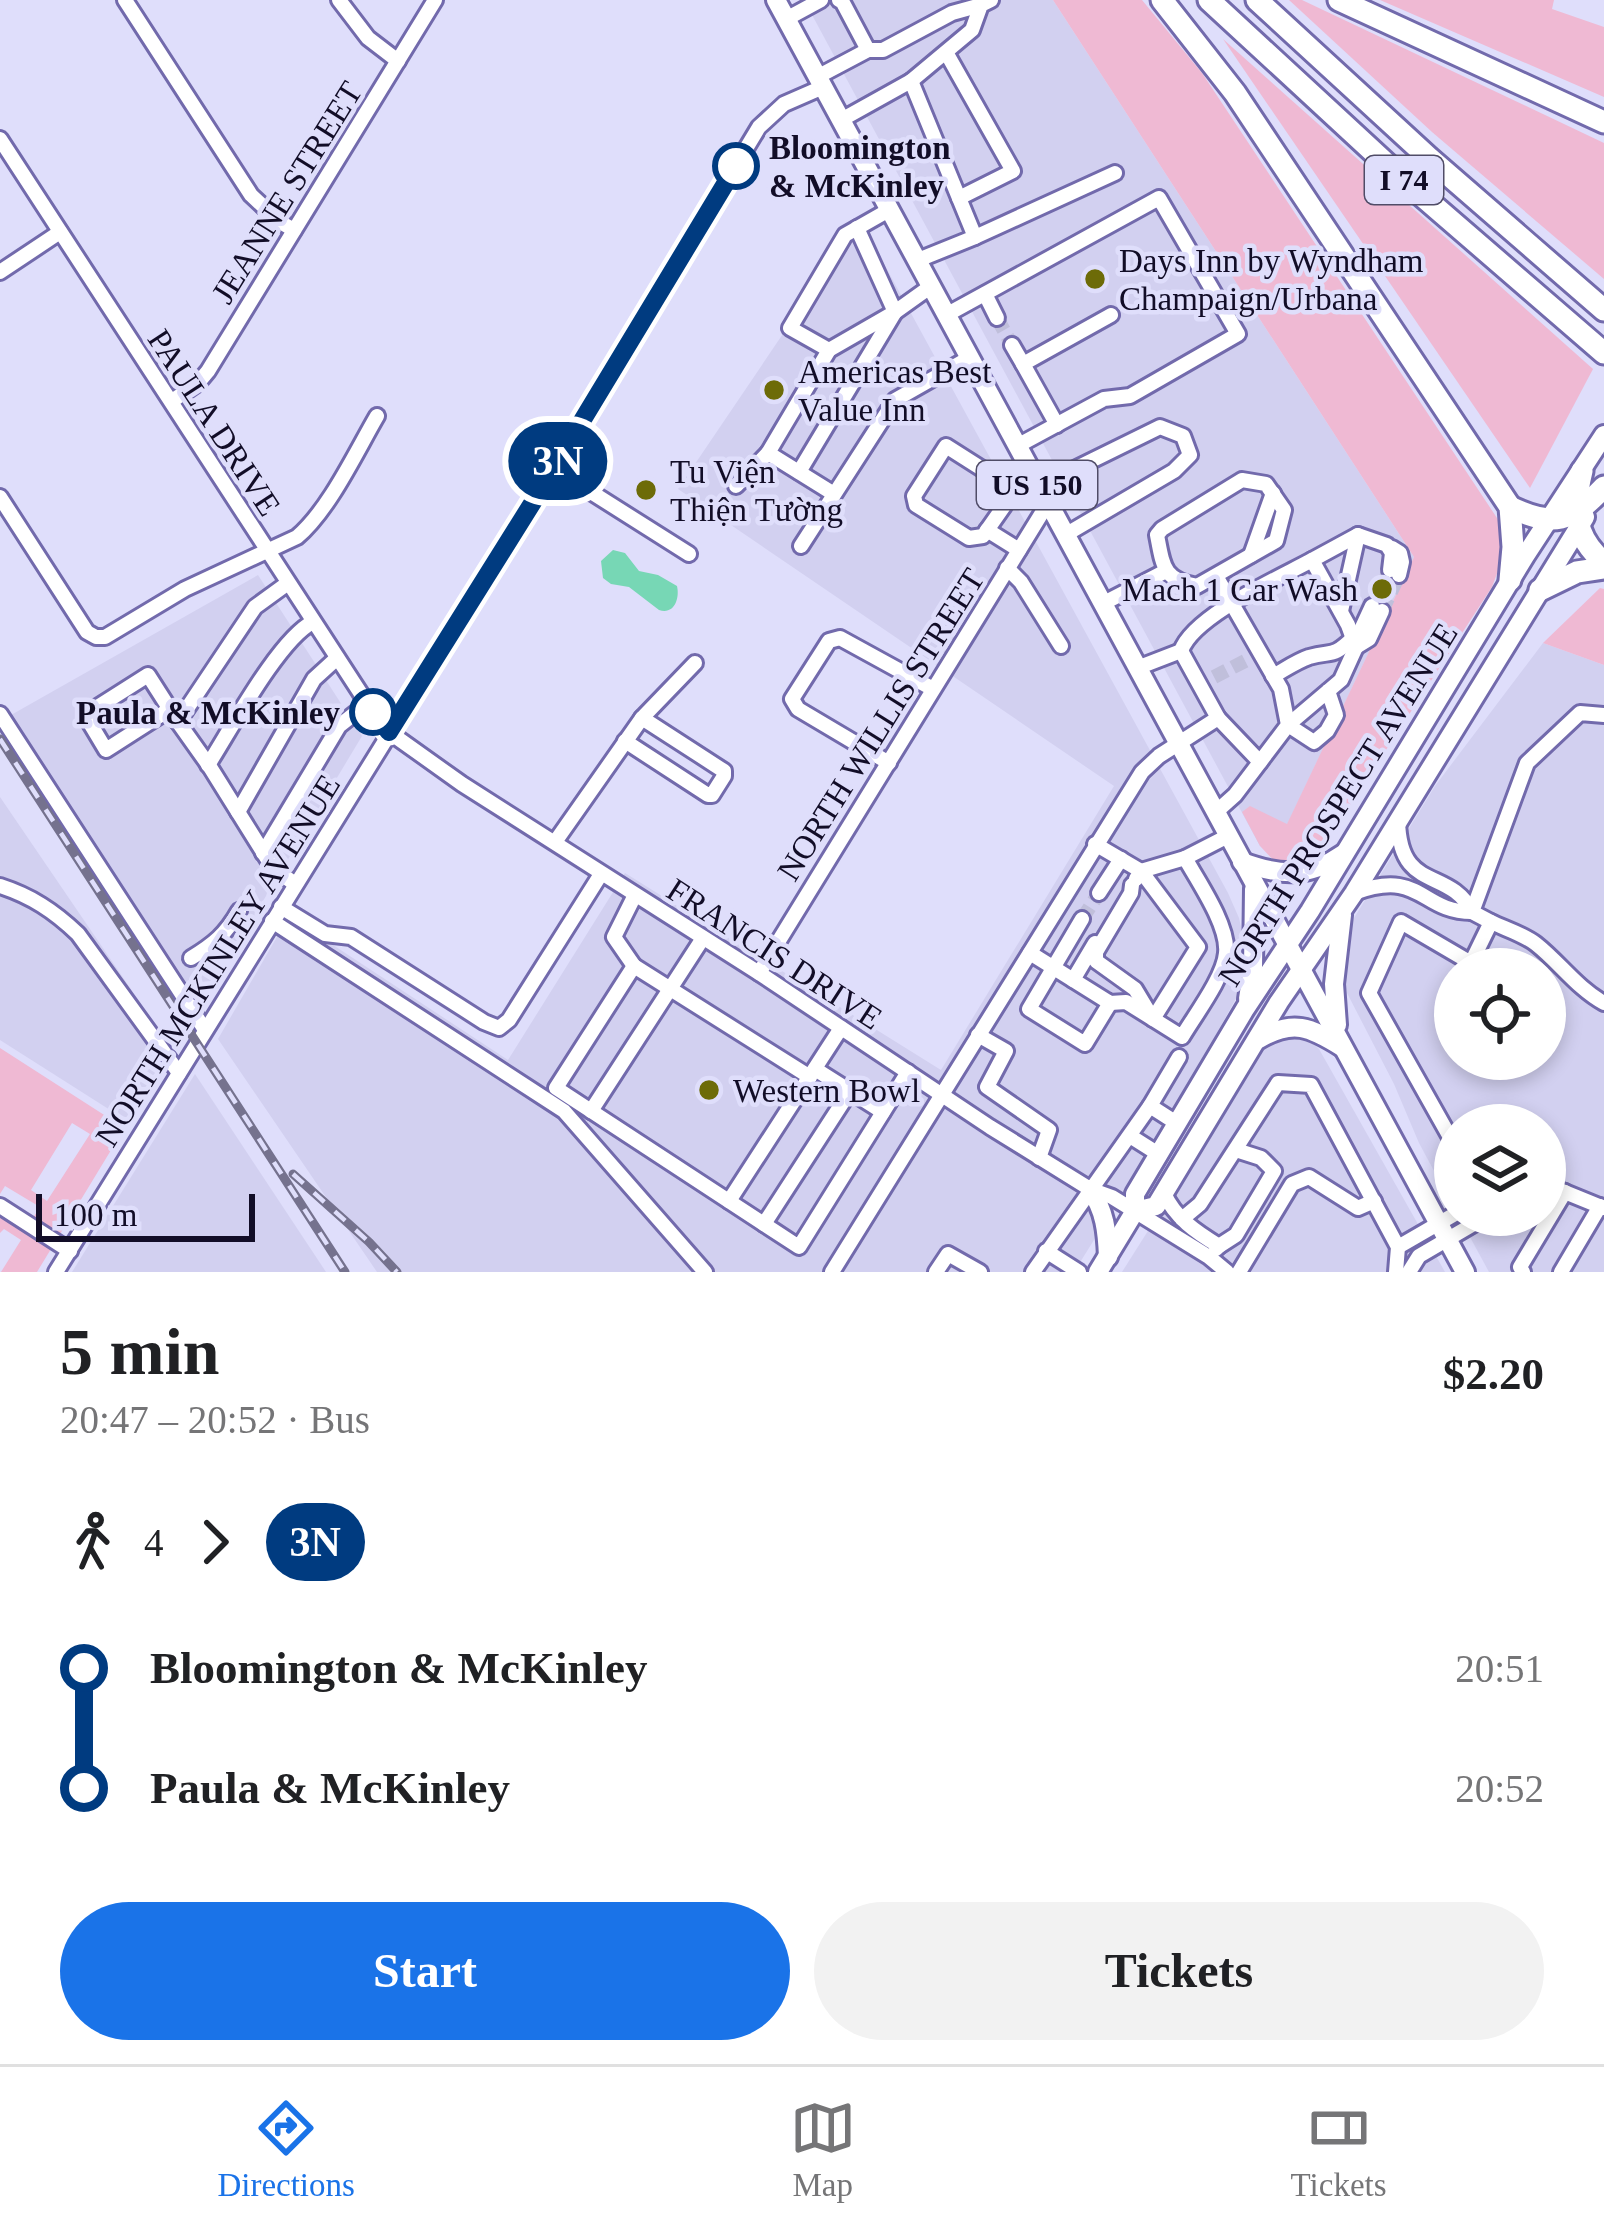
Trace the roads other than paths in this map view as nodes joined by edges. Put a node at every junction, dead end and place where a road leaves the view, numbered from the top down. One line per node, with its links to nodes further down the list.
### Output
1 (124, 0): 25 (street)
2 (339, 0): 15 (street)
3 (435, 0): 15 (street, JEANNE STREET)
4 (776, 0): 12 (main road, US 150)
5 (821, 0): 12 (street)
6 (838, 0): 13 (street)
7 (1162, 0): 58 (highway)
8 (1209, 0): 39 (highway, I 74)
9 (1257, 0): 32 (highway, I 74)
10 (1339, 0): 19 (highway)
11 (986, 2): 13 (street, NORTH MCKINLEY AVENUE); 14 (street)
12 (786, 19): 16 (main road, US 150)
13 (868, 50): 16 (street, NORTH MCKINLEY AVENUE)
14 (947, 54): 17 (street); 22 (street)
15 (398, 61): 25 (street, JEANNE STREET)
16 (820, 82): 18 (main road, US 150); 48 (street, NORTH MCKINLEY AVENUE)
17 (911, 82): 18 (street); 22 (street)
18 (841, 120): 23 (main road, US 150)
19 (1604, 122)
20 (0, 139): 26 (street, PAULA DRIVE)
21 (1115, 173): 27 (street)
22 (959, 198): 27 (street)
23 (889, 210): 24 (street); 28 (main road, US 150)
24 (856, 228): 33 (street); 38 (street)
25 (294, 230): 42 (street, JEANNE STREET)
26 (60, 232): 29 (street); 42 (street, PAULA DRIVE)
27 (975, 237): 28 (street)
28 (918, 260): 30 (main road, US 150)
29 (0, 272)
30 (930, 287): 33 (street); 35 (main road, US 150)
31 (985, 294): 35 (street); 36 (street); 44 (street)
32 (1604, 310)
33 (895, 312): 38 (street); 51 (street)
34 (1111, 315): 41 (street)
35 (946, 316): 40 (main road, US 150)
36 (997, 318)
37 (1012, 345): 41 (street)
38 (829, 350): 47 (street)
39 (1604, 353)
40 (969, 358): 46 (main road, US 150); 55 (street)
41 (1023, 364): 44 (street)
42 (172, 401): 66 (street, PAULA DRIVE)
43 (377, 416): 66 (street)
44 (1057, 425): 46 (street)
45 (1604, 435): 50 (main road, NORTH PROSPECT AVENUE)
46 (1017, 446): 49 (main road, US 150)
47 (768, 453): 51 (street); 53 (street)
48 (553, 468): 67 (street); 100 (street, NORTH MCKINLEY AVENUE)
49 (1028, 469): 52 (street); 56 (main road, US 150)
50 (1582, 471): 59 (main road, NORTH PROSPECT AVENUE); 60 (highway)
51 (799, 472): 55 (street)
52 (1001, 482): 61 (street); 61 (street)
53 (736, 486)
54 (1604, 487): 60 (highway)
55 (834, 494): 64 (street)
56 (1043, 495): 62 (main road, US 150); 62 (street); 65 (street, NORTH WILLIS STREET)
57 (0, 497): 66 (street)
58 (1510, 507): 59 (highway); 74 (highway)
59 (1549, 520): 60 (highway); 74 (main road, NORTH PROSPECT AVENUE)
60 (1577, 520): 69 (highway); 76 (main road, NORTH PROSPECT AVENUE)
61 (987, 530): 65 (street)
62 (1065, 535): 77 (main road, US 150)
63 (1358, 535): 68 (street); 72 (street); 80 (street)
64 (801, 546)
65 (1018, 550): 70 (street, NORTH WILLIS STREET)
66 (267, 551): 75 (street, PAULA DRIVE)
67 (689, 554)
68 (1312, 560): 78 (street); 80 (street)
69 (1604, 565): 76 (highway)
70 (1007, 568): 83 (street); 91 (street, NORTH WILLIS STREET)
71 (1166, 571): 73 (street); 73 (street); 77 (street)
72 (1395, 572)
73 (1216, 575): 78 (street)
74 (1510, 580): 112 (main road, NORTH PROSPECT AVENUE)
75 (288, 583): 81 (street, PAULA DRIVE); 95 (street)
76 (1540, 590): 108 (main road, NORTH PROSPECT AVENUE)
77 (1102, 604): 87 (main road, US 150)
78 (1231, 604): 84 (street); 88 (street)
79 (1377, 609): 82 (street)
80 (1340, 611): 82 (street)
81 (314, 622): 85 (street, PAULA DRIVE); 105 (street)
82 (1355, 643): 88 (street); 92 (street)
83 (1061, 646)
84 (1181, 651): 87 (street); 90 (street)
85 (337, 658): 93 (street, PAULA DRIVE); 106 (street)
86 (695, 664): 97 (street)
87 (1137, 668): 102 (main road, US 150)
88 (1273, 676): 99 (street)
89 (1214, 677): 90 (street)
90 (1199, 685): 98 (street)
91 (933, 689): 104 (street, NORTH WILLIS STREET); 104 (street)
92 (1328, 691): 99 (street); 99 (street)
93 (368, 704): 100 (street, PAULA DRIVE); 113 (street)
94 (0, 714): 149 (street)
95 (174, 715): 95 (street); 105 (street)
96 (1604, 715): 128 (street)
97 (643, 718): 101 (street); 101 (street)
98 (1218, 718): 102 (street); 103 (street)
99 (1288, 725): 103 (street)
100 (389, 732): 110 (street, FRANCIS DRIVE); 120 (street, NORTH MCKINLEY AVENUE)
101 (626, 741): 110 (street)
102 (1178, 745): 107 (main road, US 150); 111 (street)
103 (1260, 762): 107 (street)
104 (889, 763): 141 (street, NORTH WILLIS STREET)
105 (208, 764): 106 (street)
106 (238, 812): 113 (street)
107 (1216, 812): 109 (main road, US 150)
108 (1398, 821): 125 (main road, NORTH PROSPECT AVENUE); 128 (street)
109 (1228, 836): 114 (street); 116 (main road, US 150)
110 (555, 842): 118 (street, FRANCIS DRIVE)
111 (1096, 844): 115 (street); 136 (street)
112 (1346, 851): 116 (main road); 134 (main road, NORTH PROSPECT AVENUE)
113 (263, 853): 120 (street)
114 (1185, 858): 117 (street); 147 (street)
115 (1121, 859): 117 (street); 123 (street)
116 (1243, 862): 119 (main road, US 150)
117 (1141, 871): 121 (street); 147 (street)
118 (602, 874): 124 (street, FRANCIS DRIVE); 126 (street)
119 (1254, 883): 134 (main road, US 150); 146 (main road)
120 (295, 884): 126 (street, NORTH MCKINLEY AVENUE)
121 (1132, 885): 142 (street); 147 (street)
122 (0, 886): 154 (street)
123 (1099, 893)
124 (635, 895): 133 (street, FRANCIS DRIVE); 138 (street)
125 (1348, 901): 128 (street); 139 (main road, NORTH PROSPECT AVENUE); 151 (main road)
126 (281, 907): 130 (street, NORTH MCKINLEY AVENUE)
127 (239, 910): 132 (street)
128 (1472, 912): 131 (street)
129 (1082, 920): 140 (street)
130 (272, 922): 135 (street, NORTH MCKINLEY AVENUE); 189 (street)
131 (1491, 922): 144 (street); 160 (street)
132 (227, 932): 135 (street); 137 (street)
133 (703, 938): 141 (street, FRANCIS DRIVE); 143 (street)
134 (1288, 945): 139 (main road, US 150); 146 (main road, NORTH PROSPECT AVENUE)
135 (254, 951): 149 (street, NORTH MCKINLEY AVENUE)
136 (1030, 953): 140 (street); 150 (street)
137 (191, 958)
138 (634, 966): 143 (street); 161 (street)
139 (1302, 967): 151 (main road); 152 (main road, NORTH PROSPECT AVENUE)
140 (1054, 968): 142 (street); 145 (street)
141 (759, 973): 148 (street, FRANCIS DRIVE)
142 (1073, 980): 145 (street)
143 (670, 988): 156 (street); 161 (street)
144 (1604, 1003)
145 (1110, 1004): 147 (street)
146 (1245, 1009): 163 (main road, NORTH PROSPECT AVENUE)
147 (1153, 1019)
148 (842, 1028): 155 (street, FRANCIS DRIVE); 156 (street)
149 (205, 1030): 154 (street, NORTH MCKINLEY AVENUE)
150 (978, 1035): 158 (street); 167 (street)
151 (1340, 1041): 152 (main road); 173 (main road)
152 (1255, 1042): 169 (main road, NORTH PROSPECT AVENUE)
153 (1178, 1057): 159 (street)
154 (179, 1072): 184 (street, NORTH MCKINLEY AVENUE)
155 (908, 1072): 158 (street, FRANCIS DRIVE); 162 (street)
156 (812, 1073): 157 (street); 171 (street)
157 (850, 1091): 162 (street); 178 (street)
158 (940, 1094): 167 (street, FRANCIS DRIVE); 190 (street)
159 (1150, 1106): 163 (street); 164 (street)
160 (1434, 1108)
161 (591, 1111): 171 (street)
162 (883, 1112): 178 (street)
163 (1178, 1124): 166 (main road, NORTH PROSPECT AVENUE)
164 (1130, 1136): 166 (street); 168 (street)
165 (1236, 1150): 172 (street); 177 (street); 186 (street)
166 (1160, 1155): 176 (main road, NORTH PROSPECT AVENUE)
167 (1039, 1158): 168 (street, FRANCIS DRIVE)
168 (1090, 1189): 176 (street, FRANCIS DRIVE); 185 (street); 187 (main road)
169 (1164, 1192): 176 (main road, NORTH PROSPECT AVENUE); 177 (street)
170 (1566, 1193): 175 (street)
171 (729, 1201): 178 (street)
172 (1374, 1201): 183 (street); 196 (street)
173 (1434, 1204)
174 (0, 1207): 184 (street)
175 (1602, 1207): 200 (street)
176 (1136, 1211): 186 (street, FRANCIS DRIVE); 187 (main road, NORTH PROSPECT AVENUE)
177 (1182, 1219): 186 (street)
178 (764, 1224)
179 (1434, 1232): 183 (street)
180 (1438, 1236): 197 (street)
181 (1451, 1236): 198 (main road)
182 (1538, 1236): 199 (street)
183 (1398, 1247): 197 (street)
184 (70, 1251): 188 (street, NORTH MCKINLEY AVENUE)
185 (1046, 1251): 193 (street); 194 (street)
186 (1214, 1252): 195 (street)
187 (1103, 1264)
188 (56, 1272)
189 (705, 1272)
190 (832, 1272)
191 (936, 1272): 192 (street)
192 (980, 1272)
193 (1034, 1272)
194 (1079, 1272)
195 (1227, 1272)
196 (1239, 1272)
197 (1404, 1272)
198 (1466, 1272)
199 (1523, 1272)
200 (1561, 1272)

